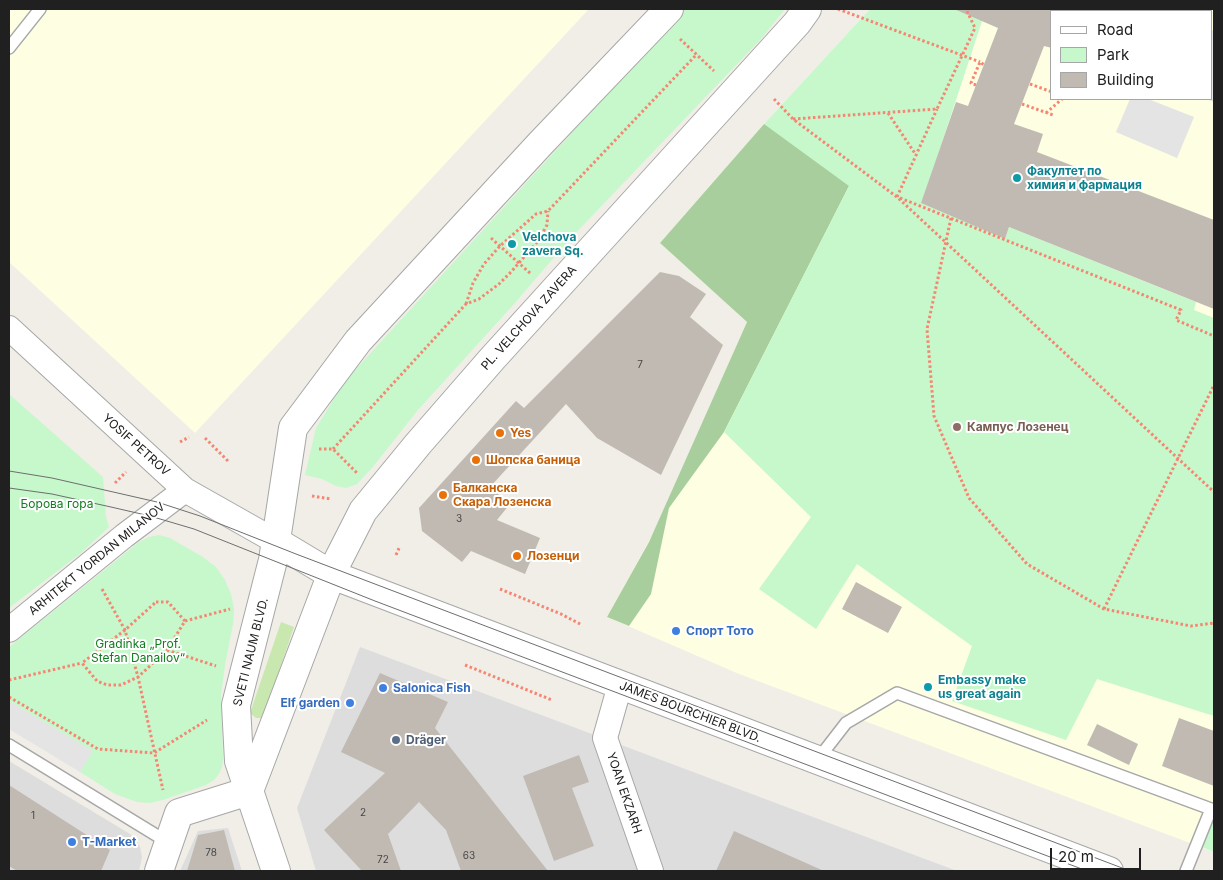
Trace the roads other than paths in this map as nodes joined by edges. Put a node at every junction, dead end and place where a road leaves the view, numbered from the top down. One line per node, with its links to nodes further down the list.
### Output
1 (40, 9): 4 (lane)
2 (807, 9): 8 (street, PL. VELCHOVA ZAVERA)
3 (664, 14): 7 (street)
4 (9, 48)
5 (9, 328): 6 (street, YOSIF PETROV)
6 (185, 490): 7 (street, YOSIF PETROV); 9 (street, ARHITEKT YORDAN MILANOV)
7 (276, 542): 8 (street, JAMES BOURCHIER BLVD.); 13 (street, SVETI NAUM BLVD.)
8 (332, 576): 10 (street, JAMES BOURCHIER BLVD.); 13 (street)
9 (9, 630)
10 (620, 685): 12 (street, JAMES BOURCHIER BLVD.); 17 (street, YOAN EKZARH)
11 (9, 745): 14 (lane)
12 (819, 761): 18 (street, JAMES BOURCHIER BLVD.); 19 (lane)
13 (249, 790): 14 (street); 16 (street, SVETI NAUM BLVD.)
14 (169, 843): 15 (street)
15 (159, 871)
16 (276, 871)
17 (651, 871)
18 (1109, 871)
19 (1186, 871)

